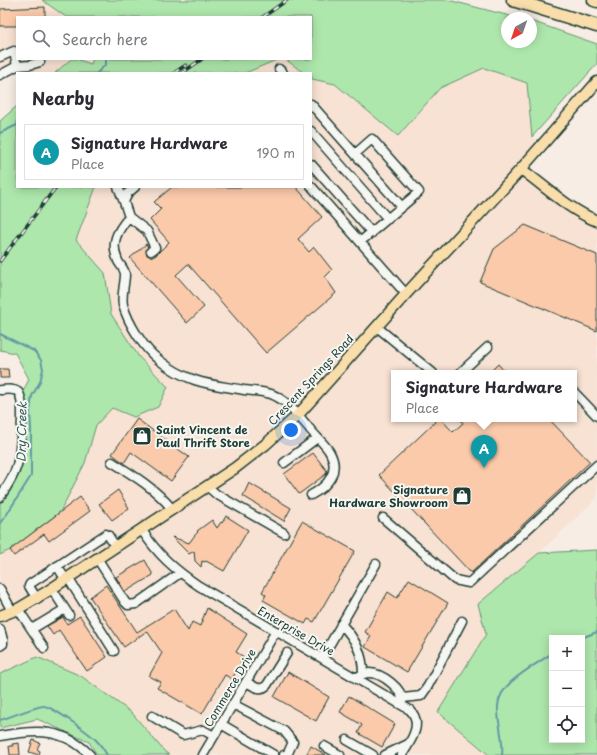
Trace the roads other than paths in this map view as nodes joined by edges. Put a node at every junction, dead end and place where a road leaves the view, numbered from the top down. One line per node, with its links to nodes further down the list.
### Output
1 (513, 0): 4 (highway)
2 (594, 0): 3 (highway)
3 (597, 1)
4 (597, 26)
5 (0, 57): 7 (street)
6 (40, 62): 7 (street)
7 (17, 66): 8 (street)
8 (0, 75)
9 (597, 82): 14 (main road, Crescent Springs Road)
10 (312, 105): 12 (street)
11 (312, 132): 21 (street)
12 (356, 154): 19 (street); 19 (street)
13 (312, 165): 23 (street)
14 (521, 169): 22 (main road); 26 (main road, Crescent Springs Road)
15 (312, 187): 24 (street)
16 (118, 188): 18 (street)
17 (134, 188): 18 (street)
18 (124, 202): 20 (street)
19 (402, 207): 21 (street)
20 (129, 217): 25 (street); 33 (street)
21 (388, 219): 23 (street)
22 (597, 221)
23 (372, 233): 24 (street)
24 (360, 242): 26 (street)
25 (151, 251)
26 (406, 294): 27 (main road, Crescent Springs Road)
27 (377, 327): 29 (street); 33 (main road, Crescent Springs Road)
28 (488, 347): 30 (street)
29 (429, 370)
30 (463, 370)
31 (0, 390): 41 (street)
32 (577, 395): 34 (street)
33 (298, 415): 35 (street); 39 (main road, Crescent Springs Road)
34 (597, 416)
35 (317, 438): 37 (street); 40 (street)
36 (112, 462): 42 (street)
37 (284, 463)
38 (597, 464): 43 (street)
39 (207, 486): 42 (main road, Crescent Springs Road); 45 (street)
40 (311, 495)
41 (0, 497)
42 (172, 509): 44 (main road, Crescent Springs Road)
43 (383, 518)
44 (141, 530): 46 (main road, Crescent Springs Road); 50 (street, Enterprise Drive)
45 (284, 533)
46 (115, 546): 47 (main road, Crescent Springs Road); 49 (street)
47 (97, 558): 50 (street); 51 (main road, Crescent Springs Road)
48 (376, 564): 58 (street)
49 (57, 566): 51 (street); 54 (street)
50 (180, 573): 61 (street, Enterprise Drive)
51 (67, 579): 53 (main road, Crescent Springs Road); 64 (street)
52 (0, 589): 55 (street)
53 (52, 589): 54 (main road, Crescent Springs Road); 60 (street)
54 (37, 599): 55 (main road, Crescent Springs Road)
55 (15, 610): 56 (main road, Crescent Springs Road); 60 (street)
56 (0, 616)
57 (462, 621): 70 (street)
58 (341, 624): 66 (street); 67 (street)
59 (0, 629): 62 (street)
60 (32, 629): 63 (street)
61 (276, 631): 66 (street, Enterprise Drive); 69 (street, Commerce Drive)
62 (0, 646)
63 (44, 648)
64 (114, 651)
65 (287, 653): 69 (street)
66 (322, 658): 68 (street, Enterprise Drive)
67 (363, 673): 68 (street); 70 (street)
68 (355, 678): 70 (street, Enterprise Drive)
69 (246, 682): 71 (street, Commerce Drive)
70 (402, 702): 77 (street, Enterprise Drive)
71 (233, 704): 73 (street, Commerce Drive); 83 (street)
72 (152, 716): 75 (street)
73 (221, 724): 75 (street, Commerce Drive); 82 (street)
74 (0, 736): 80 (street)
75 (214, 736): 81 (street, Commerce Drive)
76 (346, 740): 85 (street)
77 (408, 744): 79 (street, Enterprise Drive); 86 (street)
78 (324, 746): 84 (street)
79 (404, 754)
80 (90, 755)
81 (203, 755)
82 (274, 755)
83 (284, 755)
84 (340, 755)
85 (373, 755)
86 (385, 755)

